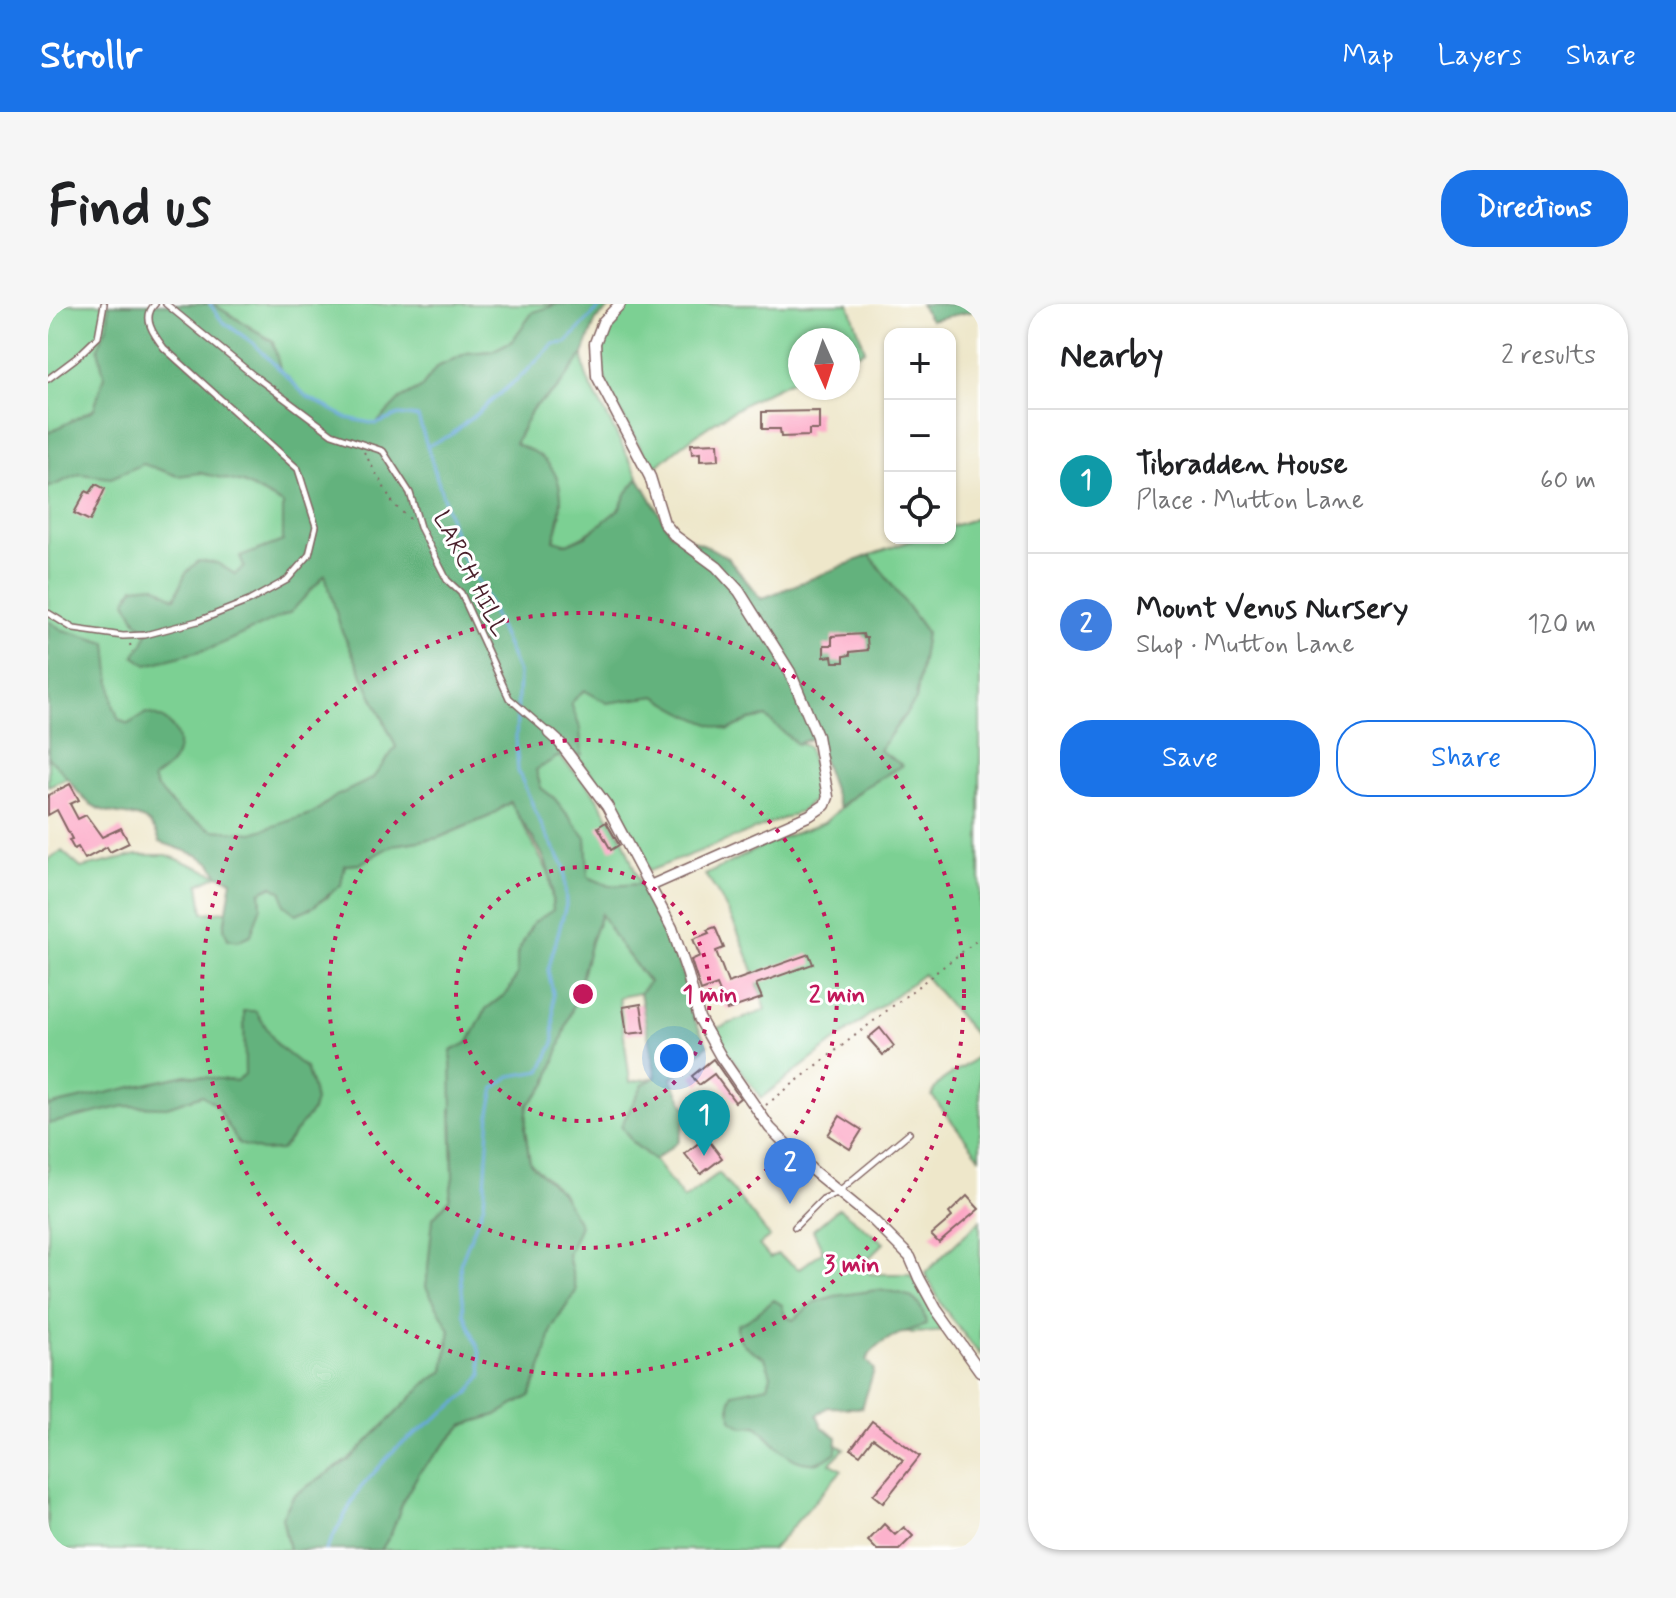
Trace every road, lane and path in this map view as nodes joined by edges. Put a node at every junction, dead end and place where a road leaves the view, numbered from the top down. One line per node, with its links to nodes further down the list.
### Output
1 (104, 304): 5 (lane)
2 (155, 304): 8 (lane)
3 (166, 304): 6 (lane, LARCH HILL)
4 (620, 304): 10 (street)
5 (48, 379)
6 (358, 442): 7 (path); 7 (lane, LARCH HILL)
7 (420, 527): 9 (lane, LARCH HILL)
8 (48, 613)
9 (549, 733): 10 (street, LARCH HILL)
10 (650, 886): 12 (street, LARCH HILL)
11 (980, 938): 12 (path)
12 (759, 1111): 14 (street, LARCH HILL)
13 (909, 1133): 14 (lane)
14 (839, 1192): 15 (lane); 16 (street, LARCH HILL)
15 (795, 1227)
16 (980, 1371)

